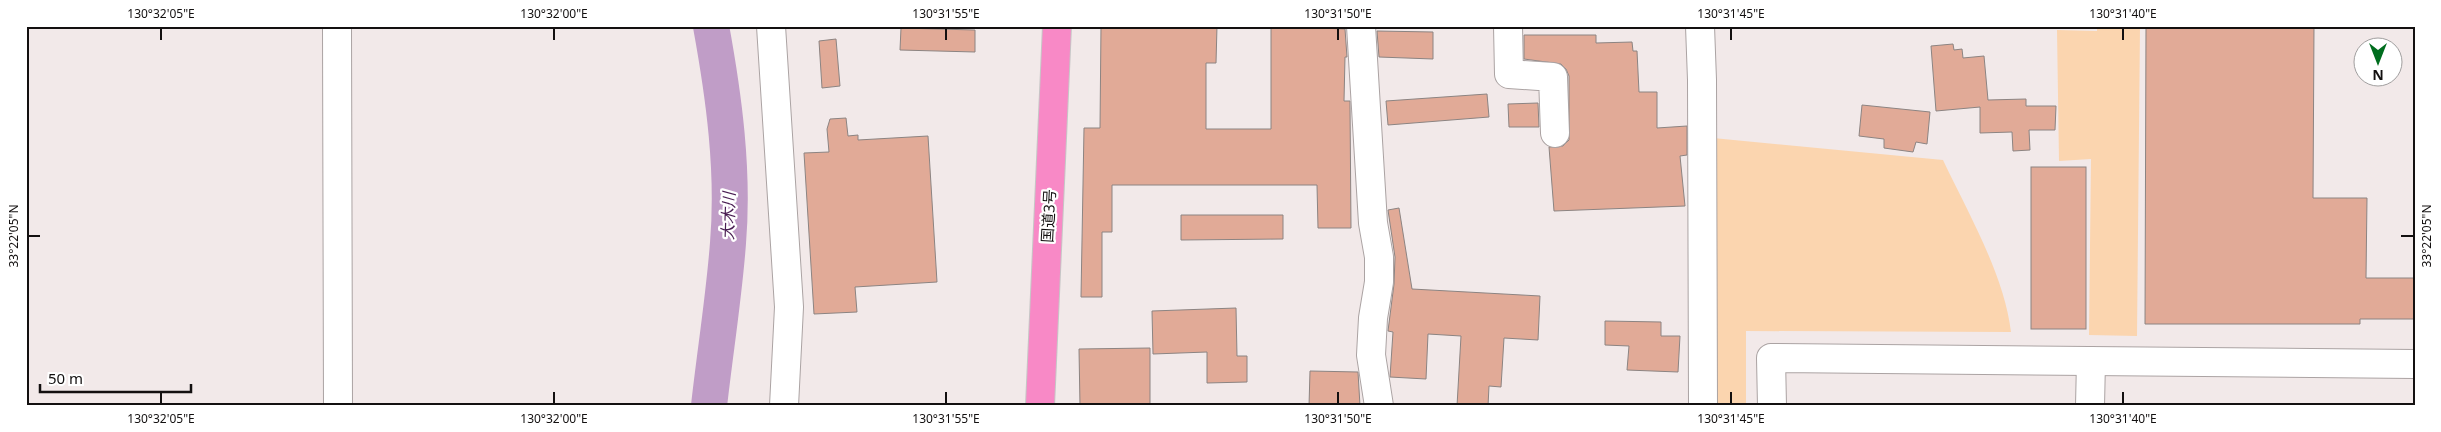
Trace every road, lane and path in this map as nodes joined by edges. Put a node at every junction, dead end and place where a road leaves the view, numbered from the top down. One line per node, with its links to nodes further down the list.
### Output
1 (337, 26): 10 (street)
2 (771, 26): 11 (street)
3 (1057, 26): 12 (highway, 国道3号)
4 (1361, 26): 13 (street)
5 (1508, 26): 7 (street)
6 (1700, 26): 14 (street)
7 (1555, 133)
8 (2090, 361): 9 (street); 15 (street); 16 (street)
9 (2415, 364)
10 (338, 406)
11 (784, 406)
12 (1040, 406)
13 (1379, 406)
14 (1703, 406)
15 (1772, 406)
16 (2090, 406)

